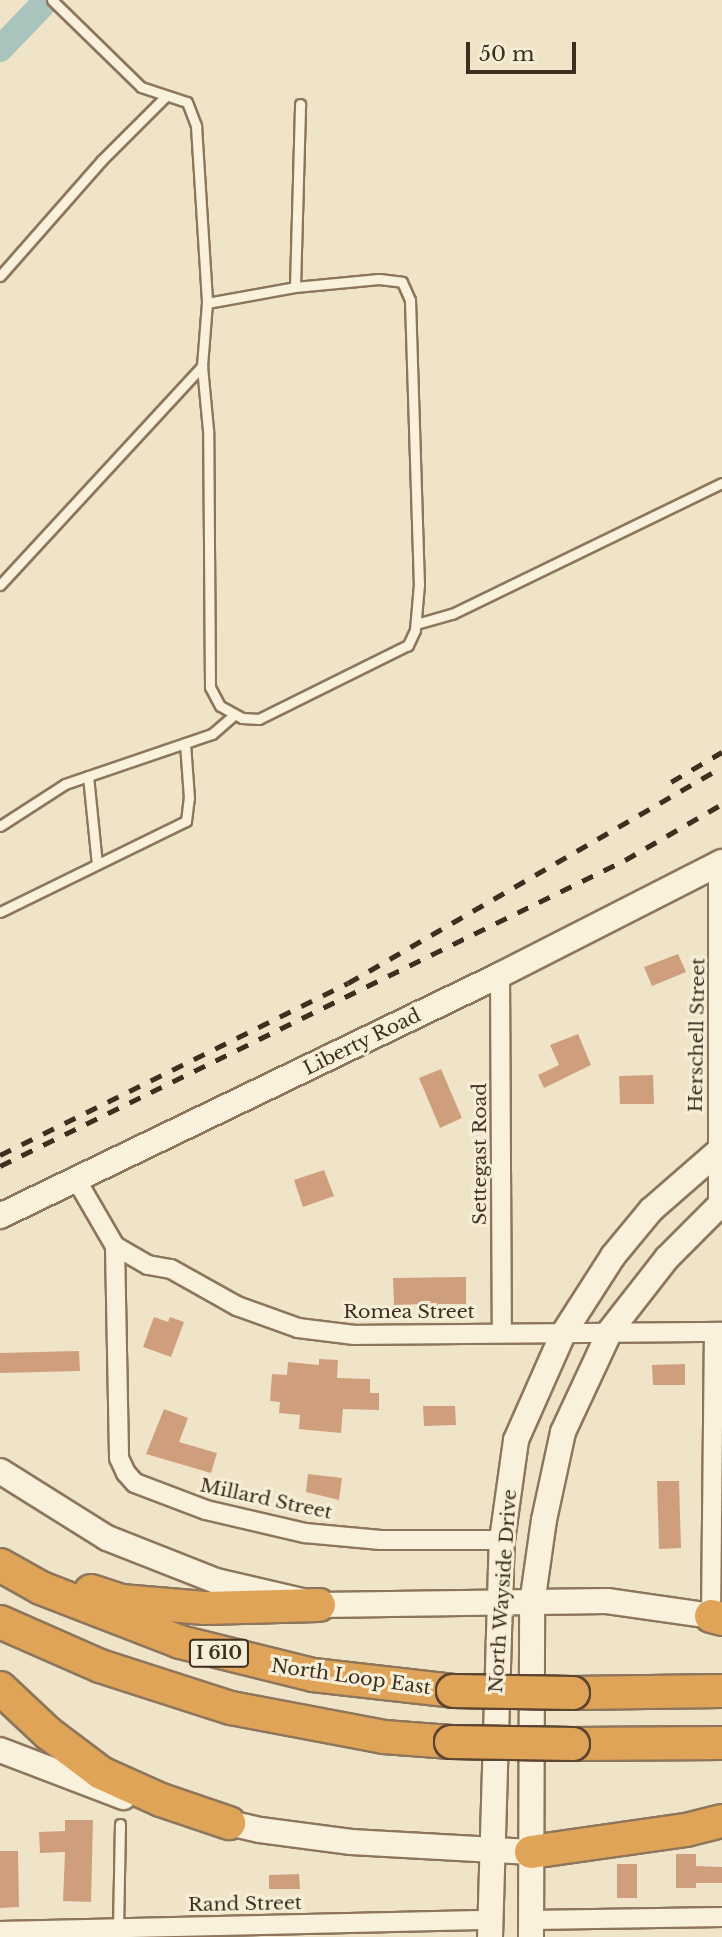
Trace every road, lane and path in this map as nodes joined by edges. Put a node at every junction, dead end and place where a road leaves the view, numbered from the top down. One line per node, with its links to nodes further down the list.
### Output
1 (52, 0): 2 (lane)
2 (165, 97): 4 (lane); 6 (lane)
3 (300, 104): 5 (lane)
4 (0, 276)
5 (295, 287): 6 (lane); 10 (lane)
6 (207, 303): 7 (lane)
7 (202, 366): 9 (lane); 11 (lane)
8 (722, 483): 10 (lane)
9 (0, 585)
10 (416, 624): 11 (lane)
11 (235, 715): 12 (lane)
12 (186, 743): 13 (lane); 16 (lane)
13 (88, 776): 14 (lane); 16 (lane)
14 (0, 826)
15 (720, 863): 18 (main road, Liberty Road); 19 (street, Herschell Street)
16 (97, 864): 17 (lane)
17 (0, 912)
18 (500, 975): 20 (main road, Liberty Road); 26 (street, Settegast Road)
19 (719, 1150): 21 (street, Herschell Street); 27 (main road, North Wayside Drive)
20 (76, 1179): 22 (main road, Liberty Road); 23 (street, Millard Street)
21 (720, 1204): 24 (main road, North Wayside Drive)
22 (0, 1216)
23 (115, 1246): 26 (street, Romea Street); 29 (street, Millard Street)
24 (610, 1331): 25 (street, Romea Street); 27 (street, Romea Street); 33 (main road, North Wayside Drive)
25 (718, 1332): 35 (street)
26 (502, 1333): 27 (street, Romea Street)
27 (562, 1334): 29 (main road, North Wayside Drive)
28 (0, 1471): 34 (main road)
29 (502, 1540): 32 (main road, North Wayside Drive)
30 (0, 1558): 34 (highway)
31 (0, 1565): 38 (highway, North Loop East / I 610, bridge)
32 (499, 1603): 33 (main road); 34 (main road); 44 (main road, North Wayside Drive)
33 (532, 1604): 35 (main road); 45 (main road, North Wayside Drive)
34 (319, 1605)
35 (716, 1617)
36 (0, 1622): 39 (highway, I 610, bridge)
37 (0, 1688): 42 (highway)
38 (722, 1691)
39 (722, 1743)
40 (0, 1750): 42 (main road)
41 (722, 1821): 45 (highway)
42 (229, 1823): 44 (main road)
43 (120, 1824): 47 (lane)
44 (491, 1850): 45 (main road); 48 (main road, North Wayside Drive)
45 (531, 1852): 49 (main road, North Wayside Drive)
46 (722, 1917): 49 (street)
47 (118, 1928): 48 (street, Rand Street); 50 (street, Rand Street)
48 (490, 1928)
49 (531, 1928)
50 (0, 1931)

